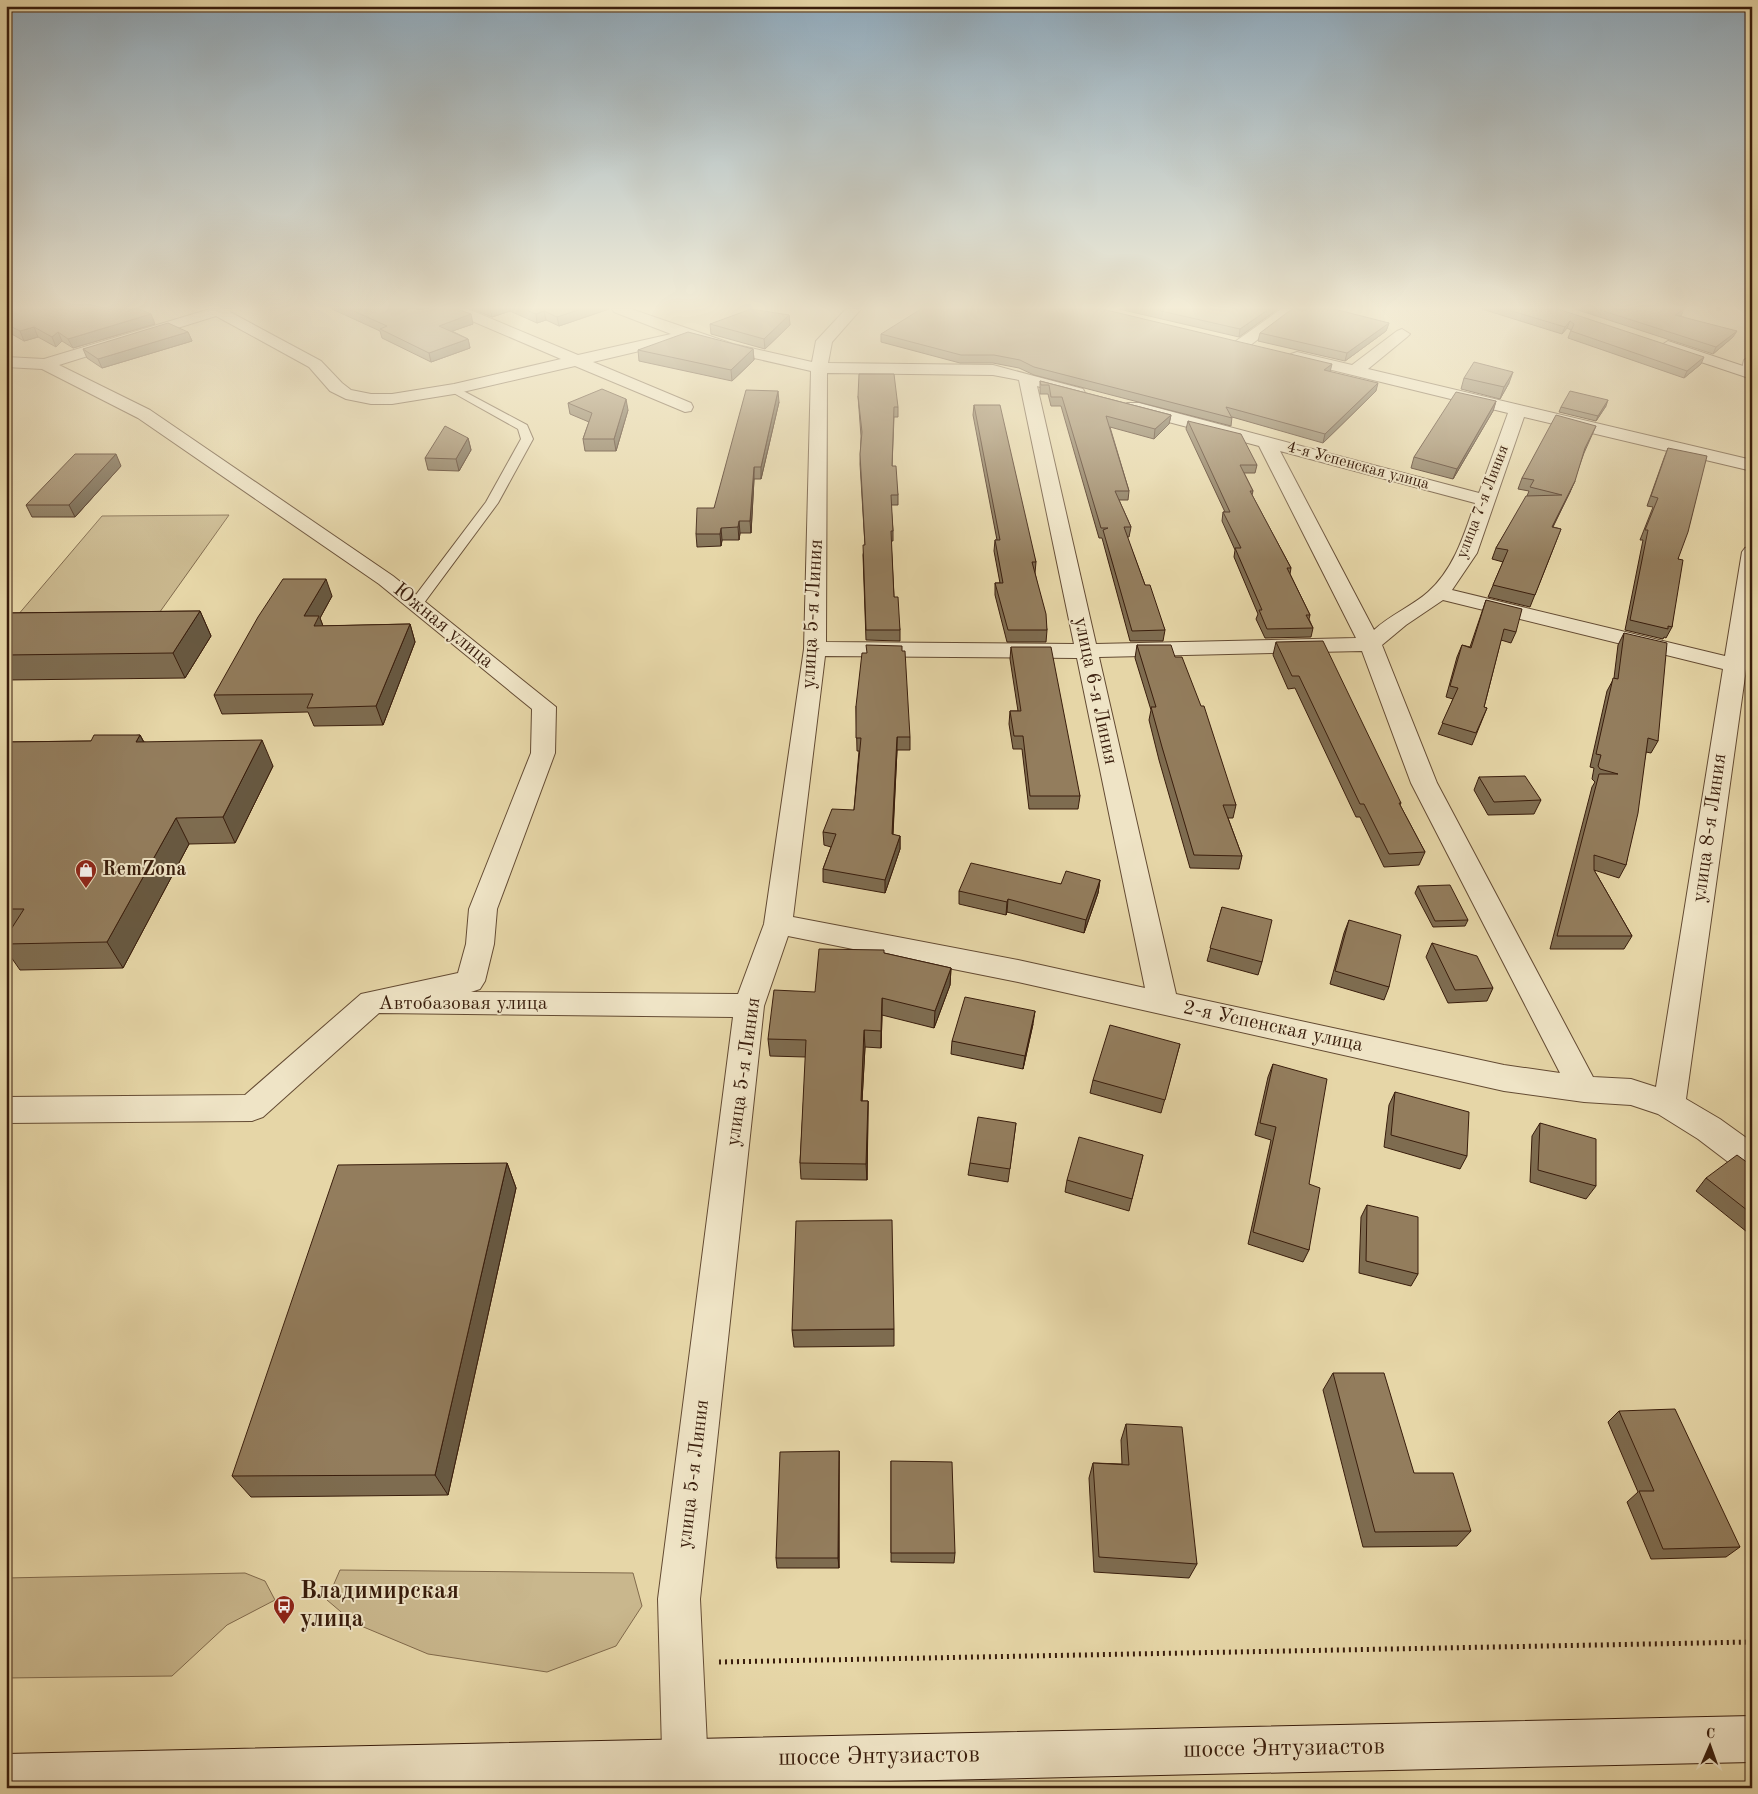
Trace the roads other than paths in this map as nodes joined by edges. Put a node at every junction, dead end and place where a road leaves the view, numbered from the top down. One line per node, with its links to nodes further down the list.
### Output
1 (102, 393): 19 (street, Южная улица)
2 (344, 393): 3 (street)
3 (431, 393)
4 (461, 393): 19 (lane)
5 (652, 393): 12 (street)
6 (819, 393): 21 (street, улица 5-я Линия)
7 (1031, 393): 22 (street, улица 6-я Линия)
8 (1077, 393): 10 (street)
9 (1446, 393): 13 (street)
10 (1094, 397)
11 (1113, 402): 14 (street, 4-я Успенская улица)
12 (685, 407)
13 (1518, 410): 15 (street); 16 (street, улица 7-я Линия)
14 (1266, 442): 16 (street, 4-я Успенская улица); 20 (street)
15 (1752, 466)
16 (1484, 500): 18 (street, улица 7-я Линия)
17 (1752, 552): 23 (street, улица 8-я Линия)
18 (1439, 592): 20 (street, улица 7-я Линия); 23 (street)
19 (416, 604): 25 (street, Южная улица)
20 (1370, 644): 22 (street); 28 (street)
21 (815, 649): 22 (street); 24 (street, улица 5-я Линия)
22 (1087, 651): 26 (street, улица 6-я Линия)
23 (1735, 666): 29 (street, улица 8-я Линия)
24 (778, 924): 26 (street, 2-я Успенская улица); 27 (street, улица 5-я Линия)
25 (372, 1002): 27 (street, Автобазовая улица); 30 (street, Автобазовая улица)
26 (1163, 1002): 28 (street, 2-я Успенская улица)
27 (749, 1006): 33 (street, улица 5-я Линия)
28 (1584, 1089): 29 (street, 2-я Успенская улица)
29 (1669, 1105): 31 (street, 2-я Успенская улица)
30 (6, 1110)
31 (1752, 1161)
32 (1752, 1739): 33 (street, шоссе Энтузиастов)
33 (686, 1775): 34 (street, шоссе Энтузиастов)
34 (6, 1777)

